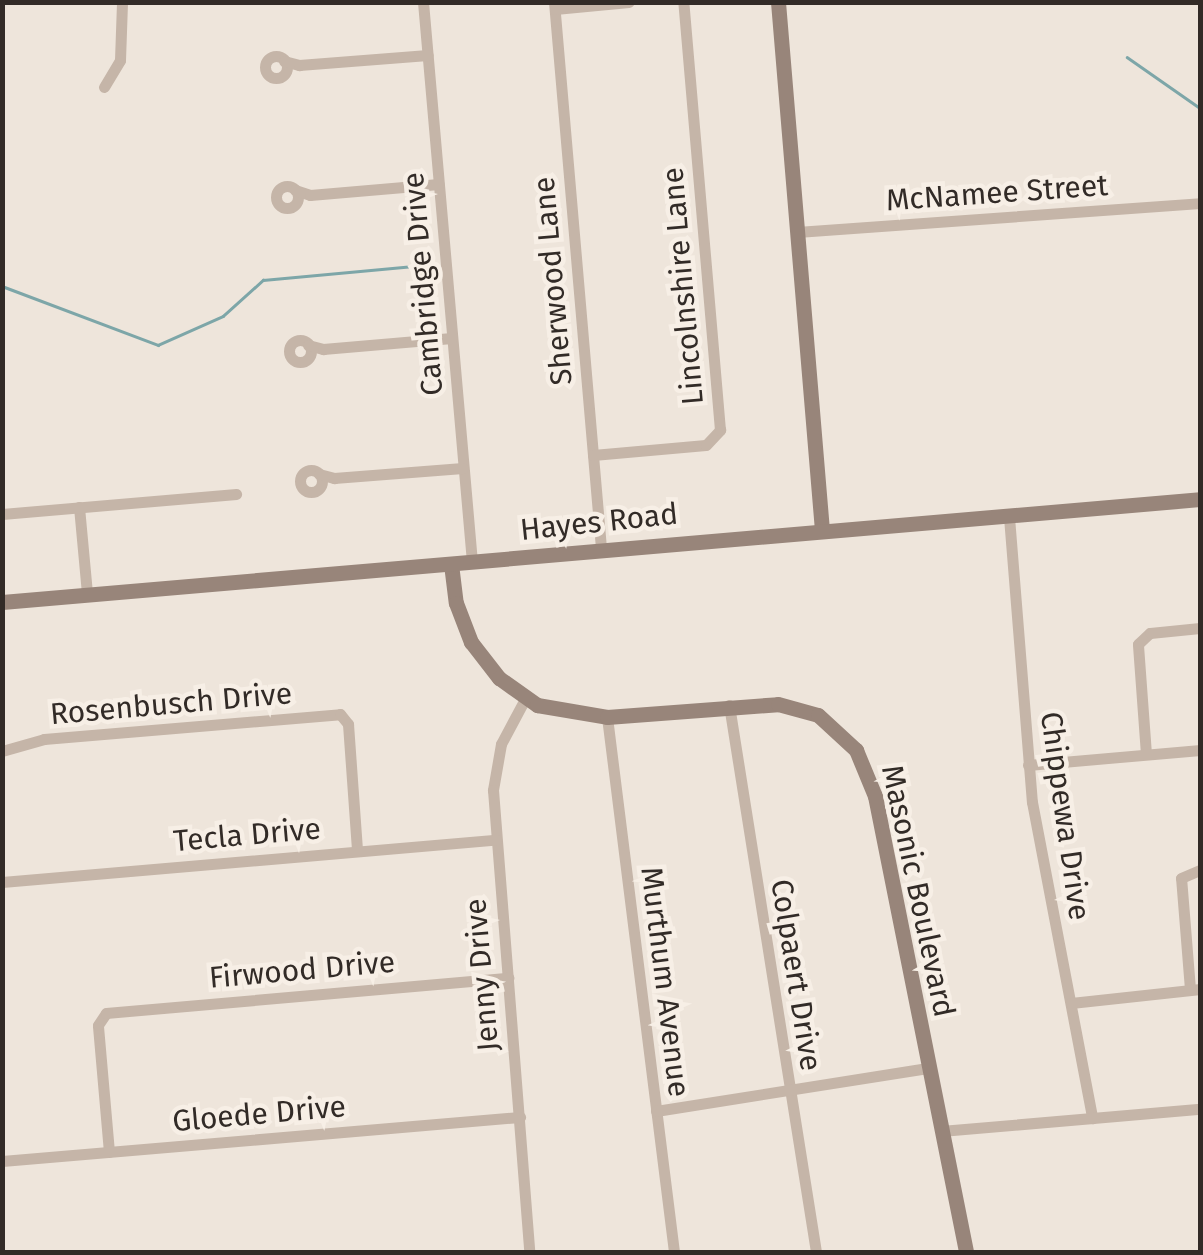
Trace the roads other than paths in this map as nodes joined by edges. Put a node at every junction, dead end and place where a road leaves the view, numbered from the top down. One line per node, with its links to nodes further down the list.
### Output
1 (122, 2): 9 (street)
2 (424, 2): 7 (street, Cambridge Drive)
3 (629, 2): 6 (street, Sherwood Lane)
4 (683, 2): 16 (street, Lincolnshire Lane)
5 (778, 2): 13 (street)
6 (554, 6): 16 (street, Sherwood Lane)
7 (428, 55): 8 (street); 10 (street, Cambridge Drive)
8 (284, 67)
9 (104, 88)
10 (439, 184): 11 (street); 14 (street, Cambridge Drive)
11 (296, 196)
12 (1200, 203): 13 (street, McNamee Street)
13 (797, 232): 24 (street)
14 (452, 338): 15 (street); 17 (street, Cambridge Drive)
15 (308, 351)
16 (593, 455): 25 (street, Sherwood Lane)
17 (464, 468): 18 (street); 26 (street, Cambridge Drive)
18 (320, 480)
19 (236, 494): 21 (street)
20 (1200, 500): 23 (street, Hayes Road)
21 (80, 508): 22 (street); 28 (street)
22 (2, 514)
23 (1010, 517): 24 (street, Hayes Road); 37 (street, Chippewa Drive)
24 (822, 530): 25 (street, Hayes Road)
25 (600, 548): 26 (street, Hayes Road)
26 (472, 562): 27 (street, Hayes Road)
27 (452, 564): 28 (street, Hayes Road); 31 (street, Masonic Boulevard)
28 (87, 594): 29 (street, Hayes Road)
29 (2, 602)
30 (1200, 628): 36 (street)
31 (524, 698): 33 (street, Masonic Boulevard); 38 (street, Jenny Drive)
32 (729, 706): 33 (street, Masonic Boulevard); 45 (street, Masonic Boulevard); 46 (street, Colpaert Drive)
33 (607, 717): 48 (street, Murthum Avenue)
34 (1200, 750): 36 (street)
35 (2, 751): 39 (street, Rosenbusch Drive)
36 (1146, 754): 37 (street)
37 (1028, 766): 44 (street, Chippewa Drive)
38 (496, 840): 39 (street, Tecla Drive); 42 (street, Jenny Drive)
39 (357, 850): 41 (street, Tecla Drive)
40 (1200, 870): 43 (street)
41 (2, 882)
42 (508, 978): 49 (street, Jenny Drive); 52 (street, Firwood Drive)
43 (1195, 989): 44 (street)
44 (1071, 1003): 50 (street, Chippewa Drive)
45 (928, 1068): 46 (street); 51 (street, Masonic Boulevard)
46 (789, 1092): 48 (street); 56 (street, Colpaert Drive)
47 (1200, 1109): 50 (street)
48 (656, 1111): 55 (street, Murthum Avenue)
49 (520, 1117): 52 (street, Gloede Drive); 54 (street, Jenny Drive)
50 (1092, 1118): 51 (street)
51 (941, 1131): 57 (street, Masonic Boulevard)
52 (110, 1152): 53 (street, Gloede Drive)
53 (2, 1161)
54 (529, 1252)
55 (674, 1252)
56 (816, 1252)
57 (966, 1252)

